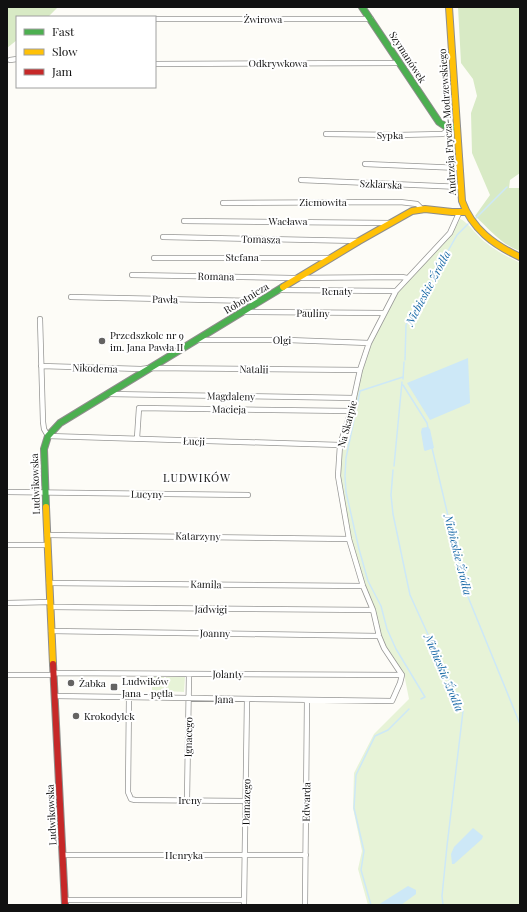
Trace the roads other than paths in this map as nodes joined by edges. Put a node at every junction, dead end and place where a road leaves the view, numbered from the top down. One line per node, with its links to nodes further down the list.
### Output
1 (362, 7): 4 (street, Szymanówek)
2 (449, 7): 10 (street, Andrzeja Frycza-Modrzewskiego)
3 (156, 19): 4 (street, Żwirowa)
4 (371, 19): 7 (street, Szymanówek)
5 (16, 59): 6 (street)
6 (10, 60)
7 (400, 63): 8 (street, Odkrywkowa); 9 (street, Szymanówek)
8 (156, 64)
9 (450, 128): 10 (street); 11 (street, Sypka)
10 (457, 128): 13 (street, Andrzeja Frycza-Modrzewskiego)
11 (326, 134)
12 (366, 164): 13 (street)
13 (460, 168): 15 (street, Andrzeja Frycza-Modrzewskiego)
14 (301, 180): 15 (street, Szklarska)
15 (461, 187): 18 (street, Andrzeja Frycza-Modrzewskiego)
16 (223, 203): 17 (street, Ziemowita)
17 (422, 209): 19 (street, Robotnicza); 21 (street, Robotnicza)
18 (466, 212): 19 (street, Robotnicza); 24 (street, Andrzeja Frycza-Modrzewskiego)
19 (459, 214): 29 (street, Na Skarpie)
20 (184, 220): 21 (street, Wacława)
21 (391, 223): 23 (street, Robotnicza)
22 (163, 237): 23 (street, Tomasza)
23 (359, 241): 26 (street, Robotnicza)
24 (520, 257)
25 (154, 258): 26 (street, Stefana)
26 (331, 258): 28 (street, Robotnicza)
27 (132, 275): 28 (street, Romana)
28 (300, 276): 29 (street, Romana); 30 (street, Robotnicza)
29 (407, 278): 31 (street, Na Skarpie)
30 (277, 290): 31 (street, Renaty); 33 (street, Robotnicza)
31 (396, 291): 35 (street, Na Skarpie)
32 (71, 297): 33 (street, Pawła)
33 (260, 301): 34 (street, Robotnicza)
34 (242, 312): 35 (street, Pauliny); 37 (street, Robotnicza)
35 (384, 313): 38 (street, Na Skarpie)
36 (40, 320): 39 (street, Ludwikowska)
37 (195, 340): 38 (street, Olgi); 40 (street, Robotnicza)
38 (369, 343): 41 (street, Na Skarpie)
39 (41, 366): 40 (street, Nikodema); 45 (street, Ludwikowska)
40 (149, 368): 41 (street, Natalii); 42 (street, Robotnicza)
41 (360, 370): 43 (street, Na Skarpie)
42 (107, 394): 43 (street, Magdaleny); 45 (street, Robotnicza)
43 (354, 398): 44 (street, Na Skarpie)
44 (351, 411): 46 (street, Macieja); 47 (street, Na Skarpie)
45 (48, 436): 46 (street, Łucji); 49 (street, Ludwikowska)
46 (137, 438): 47 (street, Łucji)
47 (340, 445): 52 (street, Na Skarpie)
48 (7, 492): 49 (street, Lucyny)
49 (46, 492): 50 (street, Lucyny); 51 (street, Ludwikowska)
50 (248, 495)
51 (47, 534): 52 (street, Katarzyny); 54 (street, Ludwikowska)
52 (349, 538): 56 (street, Na Skarpie)
53 (7, 544): 54 (street)
54 (47, 545): 55 (street, Ludwikowska)
55 (49, 583): 56 (street, Kamila); 58 (street, Ludwikowska)
56 (363, 586): 59 (street, Na Skarpie)
57 (7, 603): 58 (street)
58 (50, 604): 59 (street, Jadwigi); 60 (street, Ludwikowska)
59 (373, 610): 61 (street, Na Skarpie)
60 (51, 631): 61 (street, Joanny); 62 (street, Ludwikowska)
61 (379, 636): 65 (street, Na Skarpie)
62 (54, 674): 63 (street, Jolanty); 64 (street); 66 (street, Ludwikowska)
63 (189, 674): 65 (street, Jolanty); 68 (street, Ignacego)
64 (7, 675)
65 (402, 675): 70 (street, Jana)
66 (55, 696): 67 (street, Jana); 73 (street, Ludwikowska)
67 (129, 697): 68 (street, Jana); 71 (street, Ireny)
68 (189, 698): 69 (street, Jana); 71 (street, Ignacego)
69 (247, 699): 70 (street, Jana); 72 (street, Damazego)
70 (307, 700): 74 (street, Edwarda)
71 (187, 800): 72 (street, Ireny)
72 (245, 801): 75 (street, Damazego)
73 (63, 855): 75 (street, Henryka); 76 (street, Ludwikowska)
74 (306, 855): 75 (street, Henryka); 78 (street, Edwarda)
75 (245, 856): 77 (street, Damazego)
76 (65, 902): 77 (street)
77 (244, 902)
78 (305, 905)

